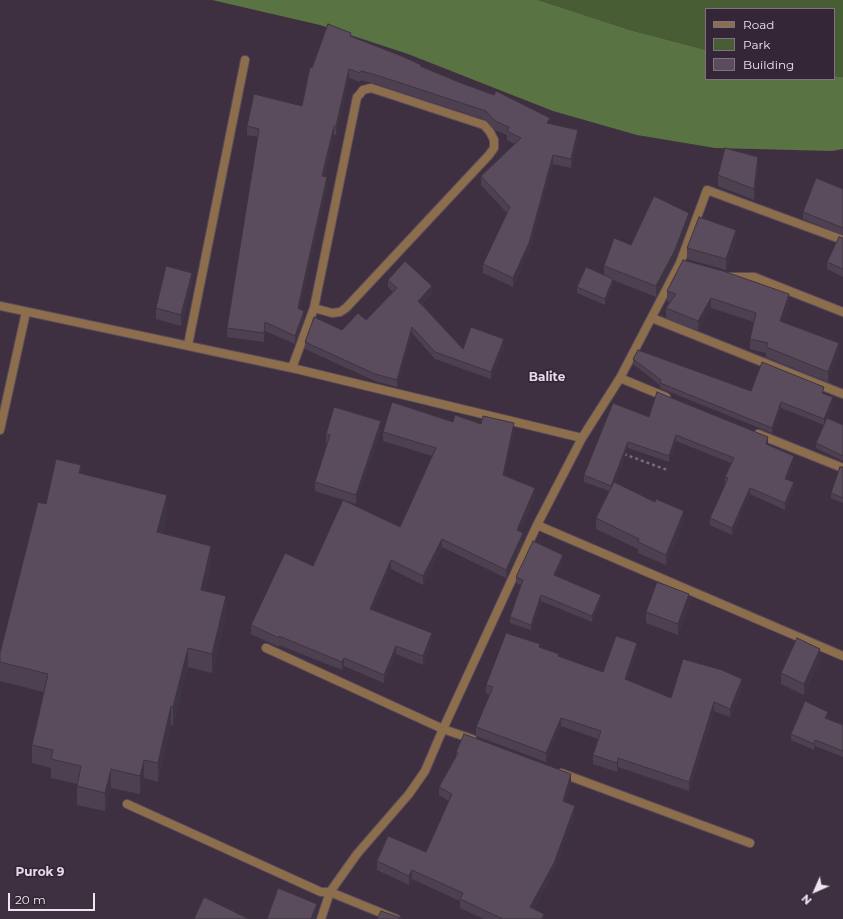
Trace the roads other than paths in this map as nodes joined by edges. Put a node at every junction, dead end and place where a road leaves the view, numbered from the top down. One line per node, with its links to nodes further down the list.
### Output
1 (245, 60): 9 (street)
2 (843, 240): 8 (street)
3 (723, 275): 7 (street)
4 (0, 306): 6 (street)
5 (314, 308): 5 (street); 10 (street)
6 (26, 312): 9 (street); 14 (street)
7 (843, 312)
8 (652, 318): 11 (street); 12 (street)
9 (188, 345): 10 (street)
10 (292, 368): 16 (street)
11 (620, 378): 13 (street); 16 (street)
12 (843, 394)
13 (672, 399)
14 (0, 430)
15 (752, 432): 17 (street)
16 (582, 438): 18 (street)
17 (843, 468)
18 (537, 525): 20 (street); 21 (street)
19 (266, 648): 21 (street)
20 (843, 656)
21 (443, 728): 22 (street); 26 (street)
22 (480, 742)
23 (555, 770): 25 (street)
24 (127, 804): 26 (street)
25 (750, 843)
26 (330, 892): 27 (street); 28 (street)
27 (321, 919)
28 (396, 919)

